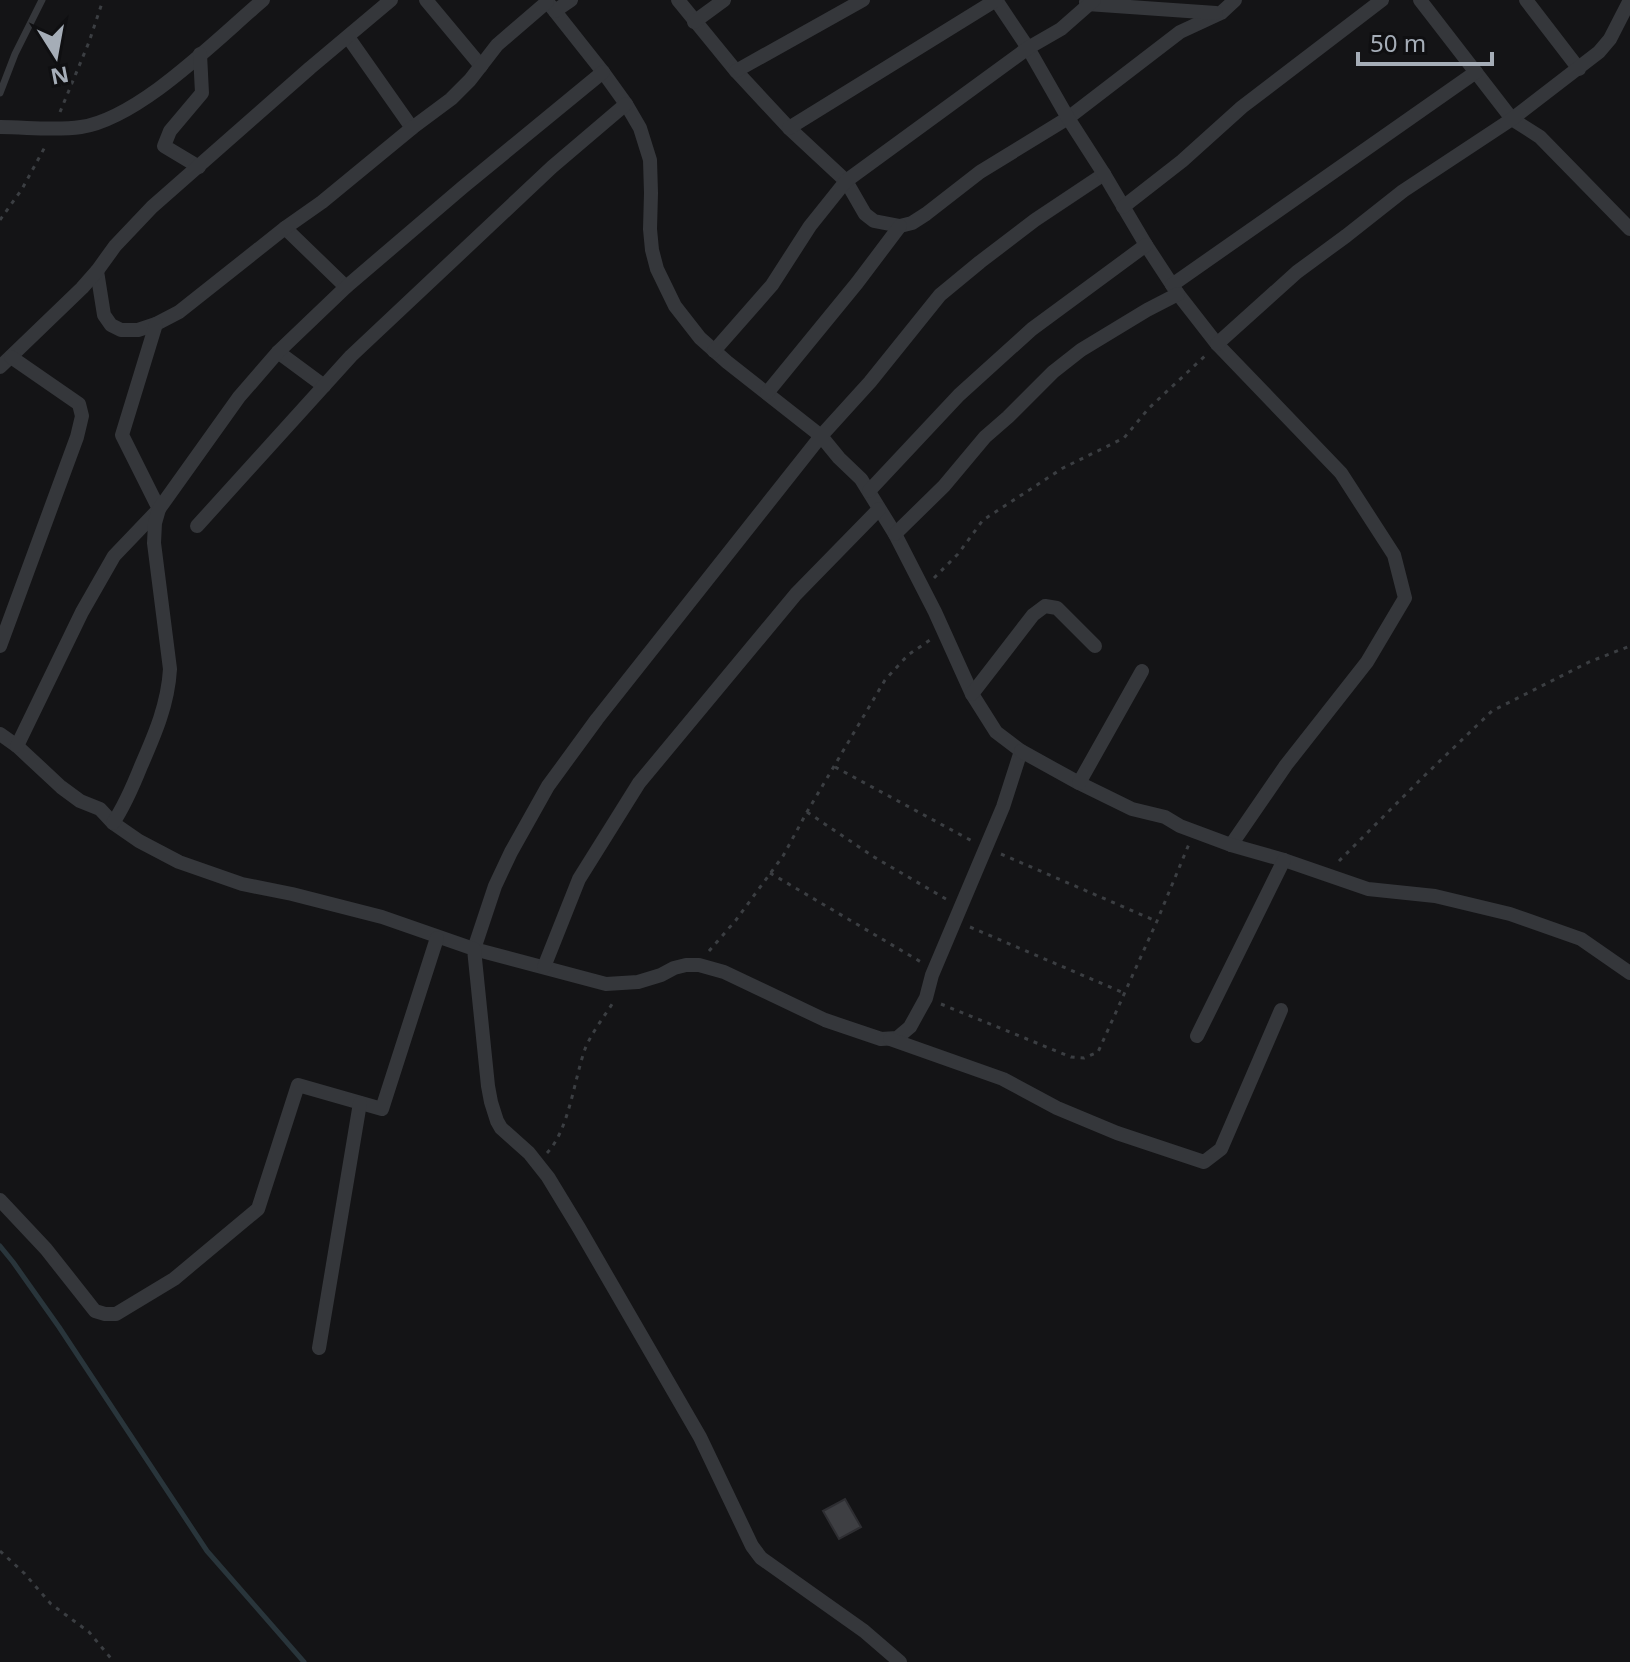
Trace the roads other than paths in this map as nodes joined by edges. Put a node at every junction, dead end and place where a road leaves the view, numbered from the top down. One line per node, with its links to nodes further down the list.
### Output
1 (42, 0): 27 (lane)
2 (263, 0): 21 (street)
3 (391, 0): 19 (street)
4 (426, 0): 22 (street)
5 (571, 0): 16 (street)
6 (678, 0): 18 (street)
7 (724, 0): 18 (street)
8 (863, 0): 24 (street)
9 (996, 0): 20 (street); 33 (street)
10 (1235, 0): 17 (street)
11 (1382, 0): 37 (street)
12 (1420, 0): 26 (street)
13 (1526, 0): 23 (street)
14 (1630, 0): 23 (street)
15 (1089, 1): 17 (street); 20 (street)
16 (549, 4): 22 (street); 25 (street)
17 (1221, 13): 29 (street)
18 (694, 22): 24 (street)
19 (348, 37): 32 (street); 34 (street)
20 (1028, 48): 29 (street); 36 (street)
21 (200, 54): 31 (street); 34 (street)
22 (481, 66): 32 (street)
23 (1579, 69): 30 (street)
24 (736, 71): 33 (street)
25 (603, 72): 28 (street); 43 (street)
26 (1476, 72): 30 (street); 44 (street)
27 (0, 93)
28 (626, 104): 47 (street); 50 (street)
29 (1068, 118): 35 (street); 38 (street)
30 (1512, 119): 40 (street); 46 (street)
31 (0, 127)
32 (412, 128): 39 (street)
33 (789, 128): 36 (street)
34 (199, 167): 42 (street)
35 (1104, 174): 37 (street); 52 (street)
36 (846, 181): 38 (street); 47 (street)
37 (1123, 207): 41 (street)
38 (900, 226): 51 (street)
39 (285, 228): 43 (street); 45 (street)
40 (1630, 229)
41 (1146, 245): 44 (street); 53 (street)
42 (97, 271): 45 (street); 49 (street)
43 (346, 287): 48 (street)
44 (1175, 290): 46 (street); 57 (street)
45 (156, 324): 54 (street)
46 (1217, 344): 67 (street)
47 (714, 351): 51 (street)
48 (278, 352): 50 (street); 54 (street)
49 (5, 362): 58 (street)
50 (324, 386): 56 (street)
51 (767, 393): 52 (street)
52 (821, 436): 53 (street); 70 (street)
53 (869, 491): 55 (street)
54 (159, 509): 63 (street); 66 (street)
55 (879, 509): 57 (street); 71 (street)
56 (197, 526)
57 (895, 534): 61 (street)
58 (0, 646)
59 (1095, 646): 61 (street)
60 (1142, 671): 65 (street)
61 (972, 694): 64 (street)
62 (0, 734): 63 (street)
63 (17, 746): 66 (street)
64 (1021, 751): 65 (street); 75 (street)
65 (1079, 783): 67 (street)
66 (113, 823): 69 (street)
67 (1231, 845): 68 (street)
68 (1284, 860): 72 (street); 74 (street)
69 (437, 938): 70 (street); 76 (street)
70 (474, 949): 71 (street); 79 (street)
71 (544, 967): 75 (street)
72 (1630, 973)
73 (1281, 1010): 75 (street)
74 (1197, 1036)
75 (889, 1039)
76 (360, 1103): 77 (street); 78 (street)
77 (0, 1200)
78 (319, 1348)
79 (900, 1662)

